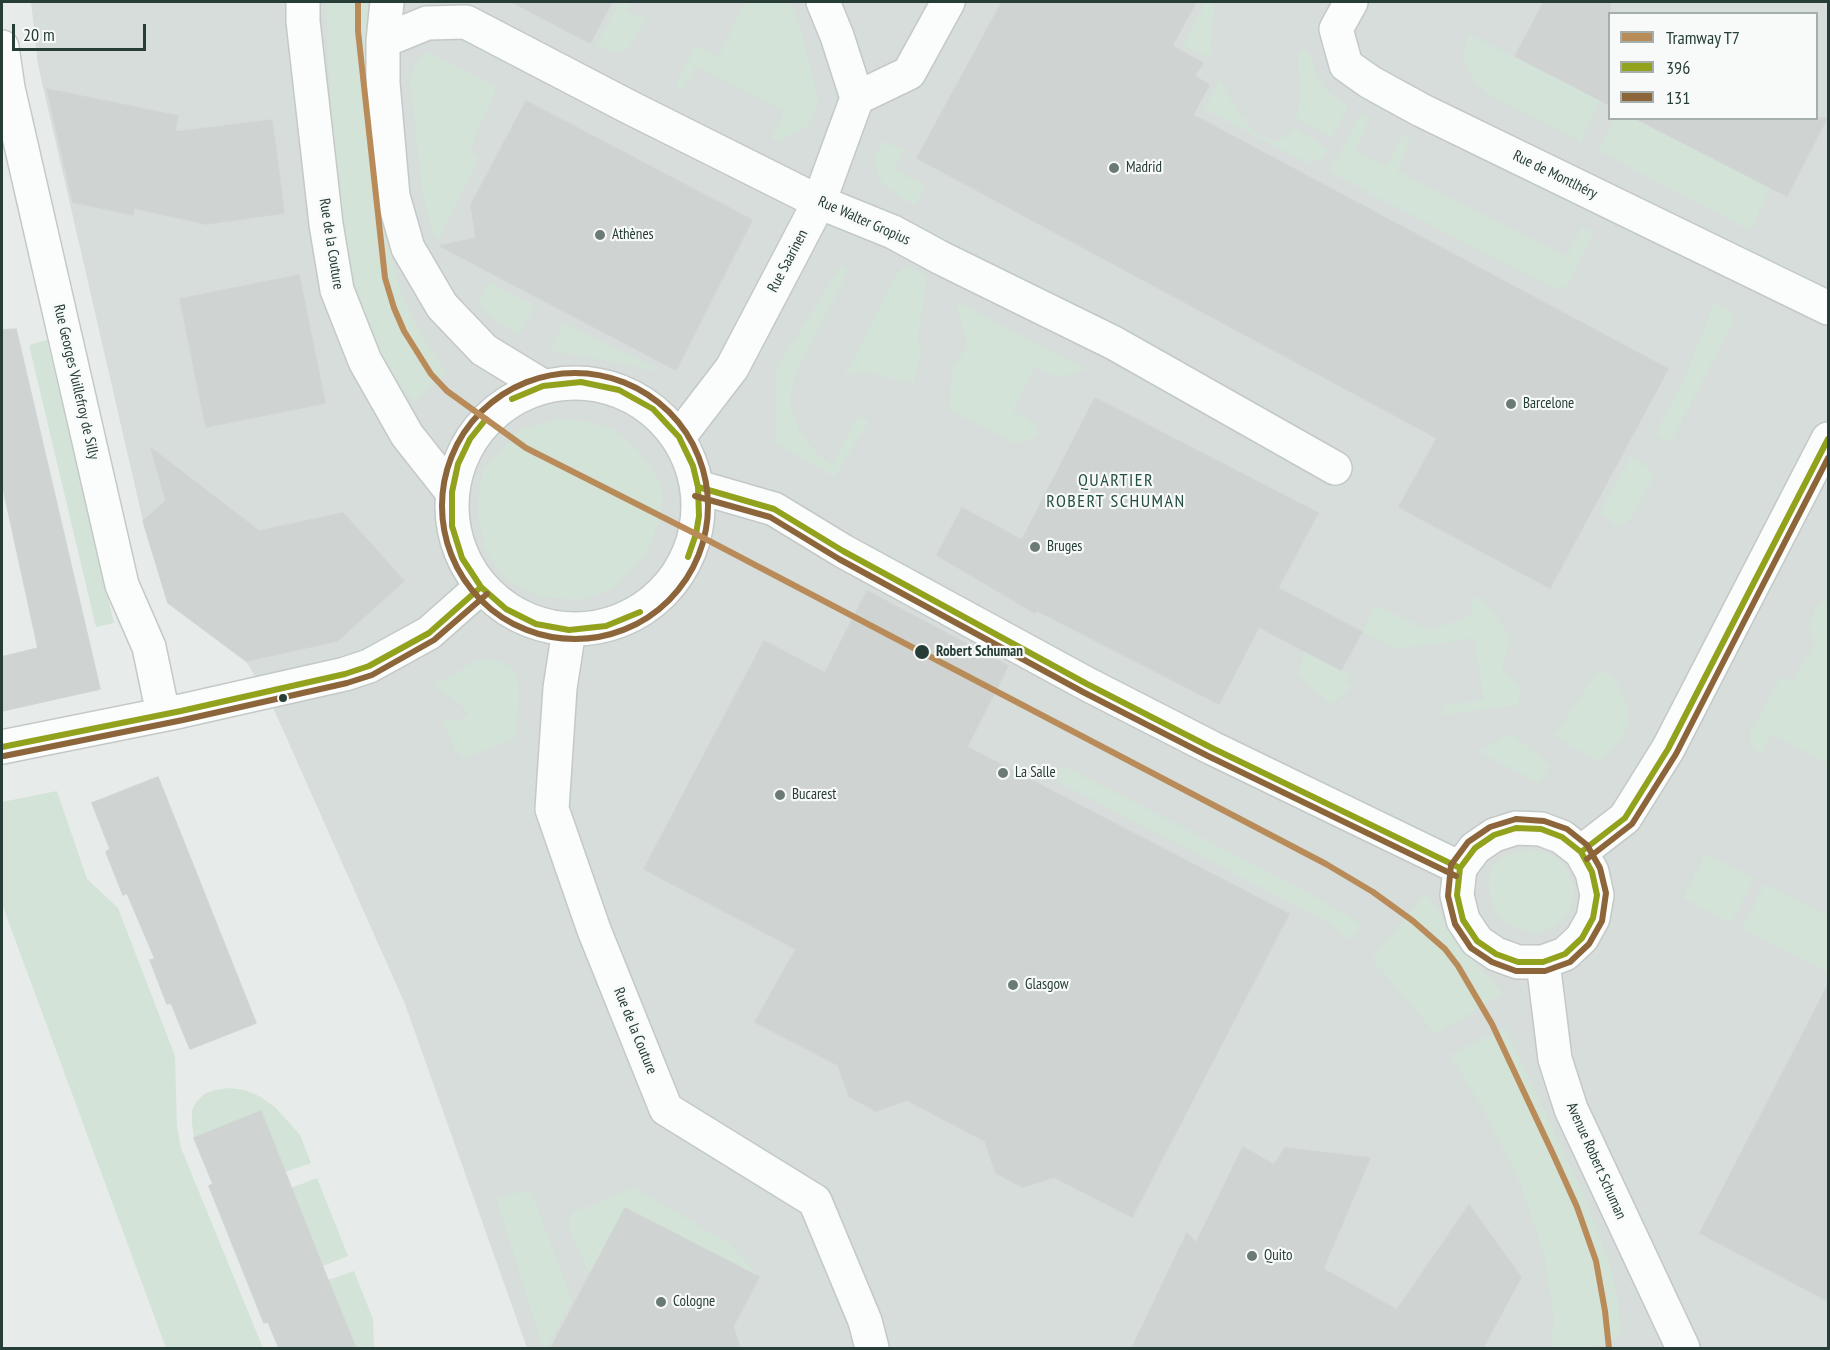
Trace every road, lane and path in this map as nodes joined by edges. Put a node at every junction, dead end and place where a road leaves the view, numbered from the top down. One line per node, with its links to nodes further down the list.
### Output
1 (303, 2): 16 (street, Rue de la Couture)
2 (387, 2): 6 (street)
3 (823, 2): 8 (street)
4 (948, 2): 8 (street)
5 (1351, 2): 10 (street, Rue de Montlhéry)
6 (383, 41): 9 (street, Rue Walter Gropius); 11 (street)
7 (2, 47): 19 (street, Rue Georges Vuillefroy de Silly)
8 (857, 98): 9 (street, Rue Saarinen)
9 (819, 202): 12 (street, Rue Saarinen); 14 (street, Rue Walter Gropius)
10 (1828, 308)
11 (543, 386): 12 (street); 16 (street)
12 (679, 437): 15 (street)
13 (1828, 439): 21 (street)
14 (1335, 468)
15 (698, 487): 18 (street); 22 (street)
16 (452, 492): 17 (street)
17 (480, 587): 18 (street); 19 (street)
18 (569, 630): 24 (street, Rue de la Couture)
19 (163, 714): 20 (street)
20 (2, 747)
21 (1581, 852): 22 (street); 23 (street)
22 (1460, 868): 23 (street)
23 (1543, 962): 25 (street, Avenue Robert Schuman)
24 (872, 1348)
25 (1683, 1348)

